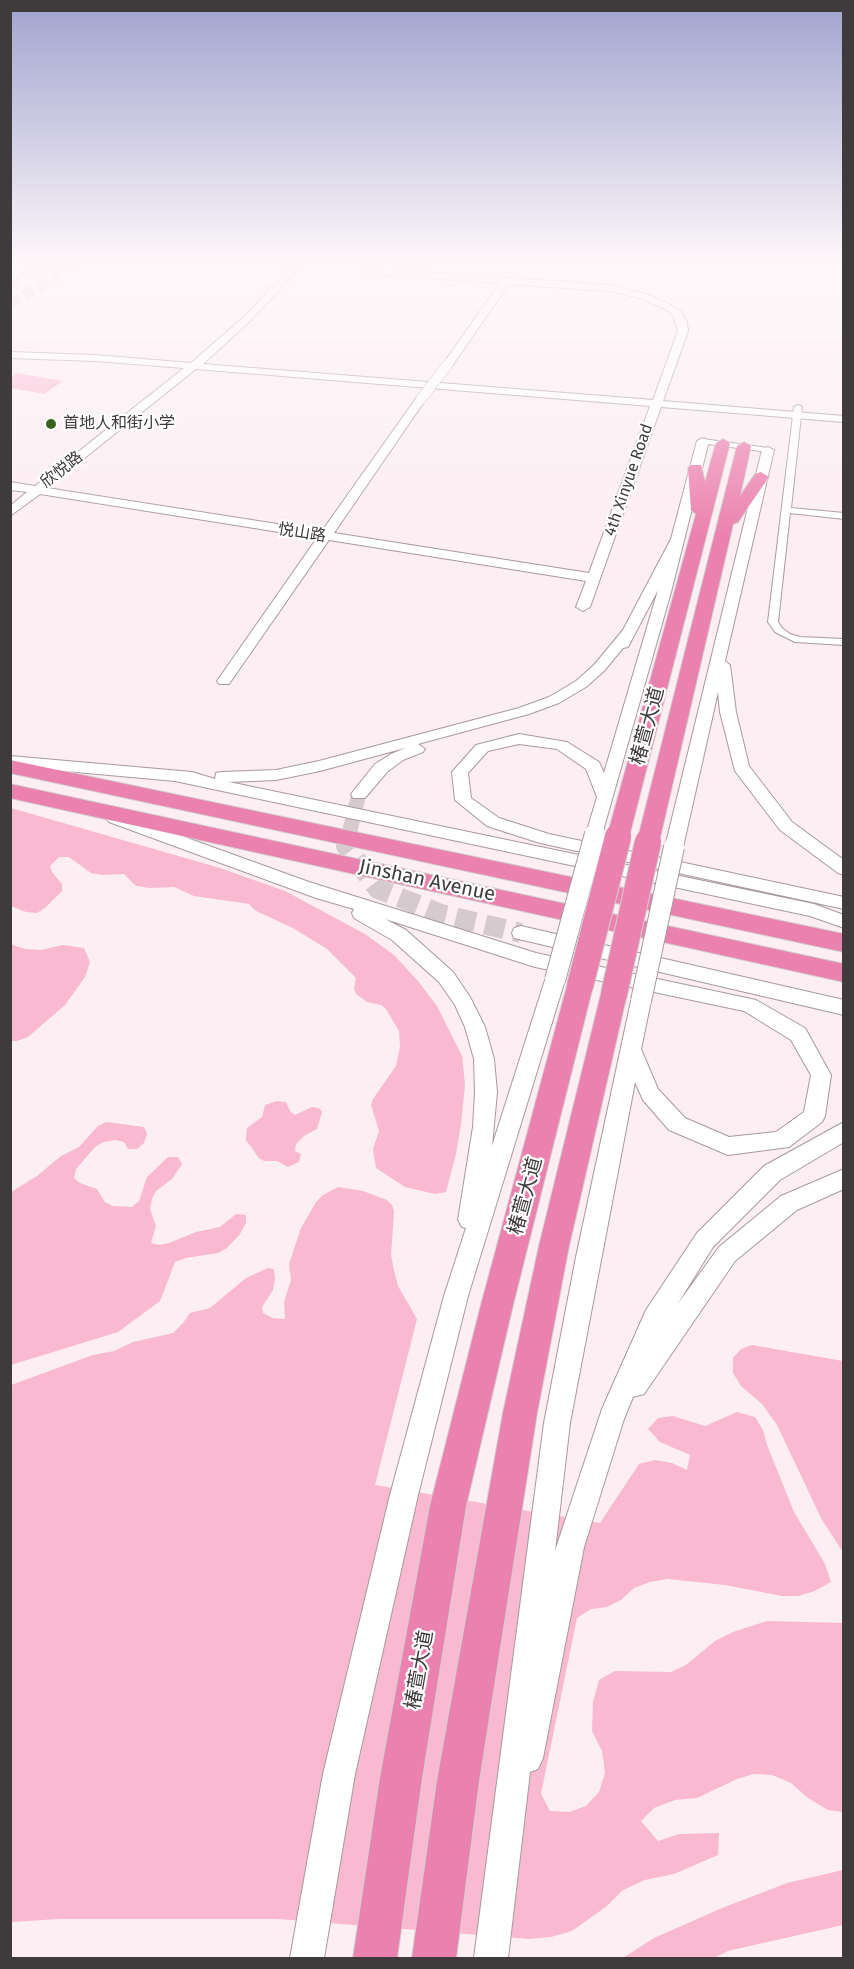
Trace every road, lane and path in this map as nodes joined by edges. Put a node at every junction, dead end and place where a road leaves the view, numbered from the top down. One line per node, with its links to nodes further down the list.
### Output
1 (123, 354): 9 (main road)
2 (201, 354): 9 (main road, 欣悦路)
3 (204, 354): 9 (main road, 欣悦路)
4 (218, 354): 10 (main road)
5 (455, 354): 28 (main road, bridge)
6 (674, 354): 12 (main road, 4th Xinyue Road)
7 (10, 355): 8 (main road)
8 (122, 360): 9 (main road); 11 (main road)
9 (191, 363): 10 (main road); 11 (main road, 欣悦路); 12 (main road); 22 (main road, 欣悦路)
10 (253, 365): 12 (main road)
11 (161, 380): 22 (main road, 欣悦路)
12 (657, 399): 13 (main road); 30 (main road, 4th Xinyue Road)
13 (797, 411): 14 (main road); 15 (main road); 23 (street)
14 (843, 412)
15 (843, 419)
16 (703, 441): 17 (street); 20 (main road)
17 (723, 443): 18 (street); 26 (highway, 椿萱大道)
18 (744, 446): 19 (street); 27 (highway, 椿萱大道)
19 (768, 450): 21 (main road)
20 (696, 468): 26 (highway); 29 (main road)
21 (761, 477): 27 (highway); 34 (main road)
22 (18, 493): 24 (main road, 欣悦路); 28 (main road, 悦山路)
23 (786, 510): 25 (street); 33 (street)
24 (10, 512)
25 (843, 516)
26 (700, 529): 50 (highway, 椿萱大道, bridge)
27 (723, 532): 55 (highway, 椿萱大道, bridge)
28 (320, 540): 30 (main road, 悦山路); 35 (main road)
29 (676, 540): 32 (main road); 41 (main road)
30 (592, 583): 31 (main road, 4th Xinyue Road)
31 (583, 607)
32 (628, 632): 38 (main road); 40 (main road)
33 (843, 642)
34 (721, 649): 43 (main road); 52 (main road, bridge)
35 (224, 681)
36 (10, 761): 38 (main road)
37 (10, 766): 48 (highway, Jinshan Avenue)
38 (181, 777): 46 (main road)
39 (10, 791): 42 (highway, Jinshan Avenue)
40 (359, 795)
41 (605, 796): 45 (main road); 50 (main road, bridge)
42 (79, 806): 44 (main road); 49 (highway, Jinshan Avenue)
43 (843, 869)
44 (311, 888): 52 (main road); 56 (main road)
45 (843, 903)
46 (843, 922)
47 (521, 933): 51 (main road)
48 (843, 943)
49 (843, 973)
50 (568, 983): 56 (main road); 60 (highway, 椿萱大道)
51 (843, 1008)
52 (631, 1048): 55 (main road)
53 (843, 1131): 57 (main road)
54 (843, 1178): 57 (main road)
55 (571, 1251): 58 (main road); 61 (highway, 椿萱大道)
56 (460, 1283): 59 (main road)
57 (611, 1418): 58 (main road)
58 (497, 1905): 62 (main road)
59 (307, 1959)
60 (375, 1959)
61 (434, 1959)
62 (491, 1959)

